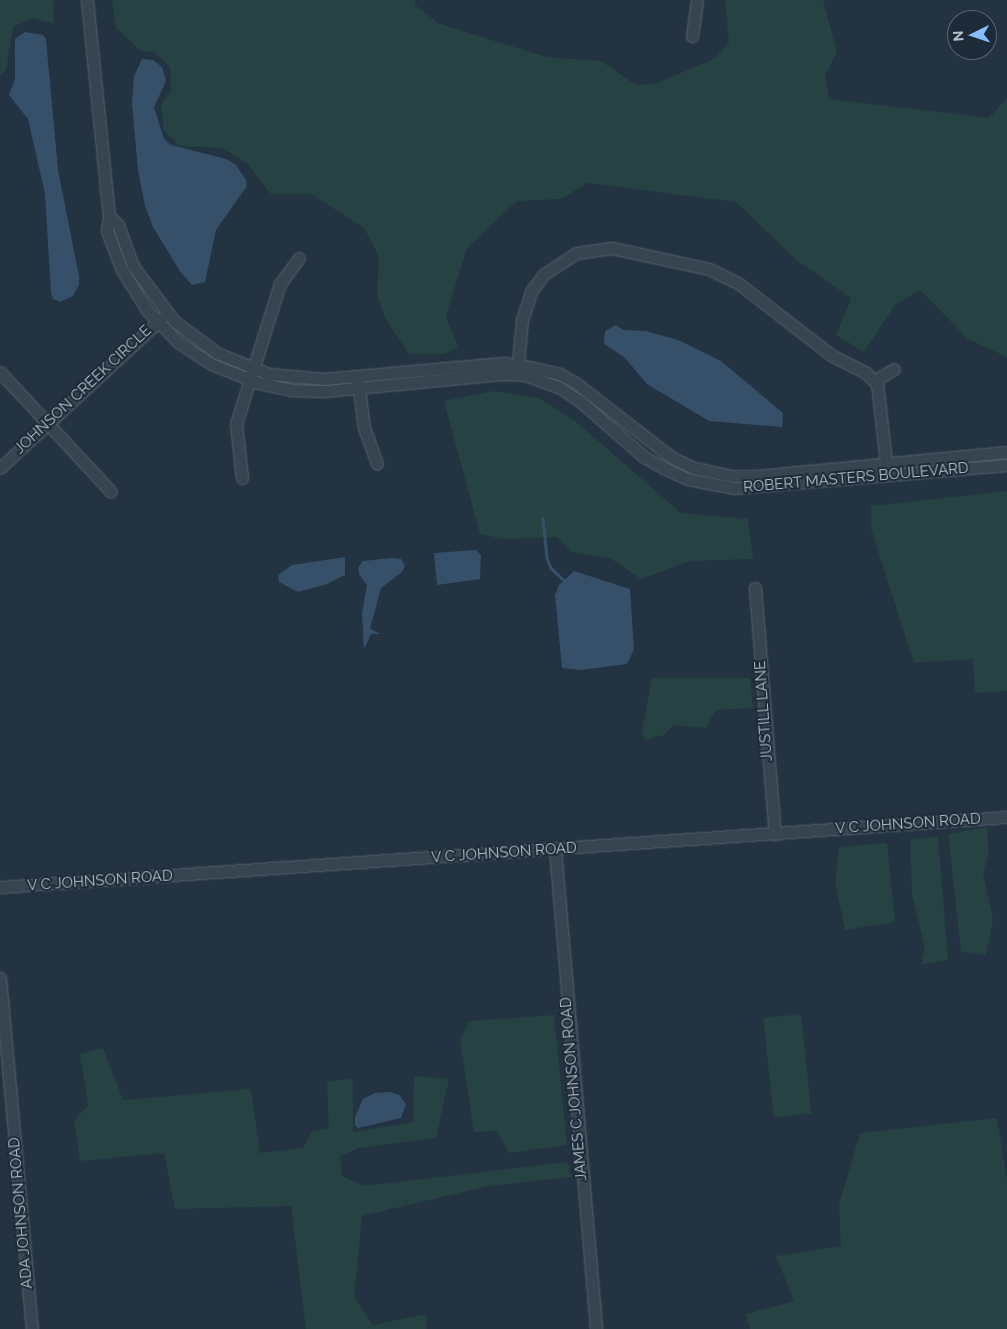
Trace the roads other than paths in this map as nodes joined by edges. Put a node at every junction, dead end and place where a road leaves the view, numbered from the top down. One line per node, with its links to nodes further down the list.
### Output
1 (87, 0): 4 (street, ROBERT MASTERS BOULEVARD)
2 (697, 0): 3 (street)
3 (692, 36)
4 (110, 216): 6 (street, ROBERT MASTERS BOULEVARD); 7 (street, ROBERT MASTERS BOULEVARD)
5 (299, 258): 8 (street)
6 (167, 313): 7 (street, JOHNSON CREEK CIRCLE); 8 (street, ROBERT MASTERS BOULEVARD)
7 (158, 322): 12 (street, ROBERT MASTERS BOULEVARD); 15 (street, JOHNSON CREEK CIRCLE)
8 (254, 368): 12 (street); 14 (street, ROBERT MASTERS BOULEVARD)
9 (894, 369): 13 (street)
10 (518, 370): 13 (street); 14 (street, ROBERT MASTERS BOULEVARD); 18 (street, ROBERT MASTERS BOULEVARD); 21 (street, ROBERT MASTERS BOULEVARD)
11 (0, 372): 15 (street)
12 (250, 380): 14 (street, ROBERT MASTERS BOULEVARD); 22 (street)
13 (874, 381): 18 (street)
14 (358, 382): 17 (street)
15 (48, 424): 20 (street, JOHNSON CREEK CIRCLE); 23 (street)
16 (1007, 452): 18 (street, ROBERT MASTERS BOULEVARD)
17 (377, 464)
18 (886, 464): 21 (street)
19 (1007, 465): 21 (street, ROBERT MASTERS BOULEVARD)
20 (0, 468)
21 (887, 476)
22 (242, 478)
23 (111, 492)
24 (755, 588): 26 (street, JUSTILL LANE)
25 (1007, 817): 26 (street, V C JOHNSON ROAD)
26 (775, 834): 27 (street, V C JOHNSON ROAD)
27 (555, 849): 28 (street, V C JOHNSON ROAD); 31 (street, JAMES C JOHNSON ROAD)
28 (0, 887)
29 (0, 978): 30 (street, ADA JOHNSON ROAD)
30 (32, 1329)
31 (596, 1329)

